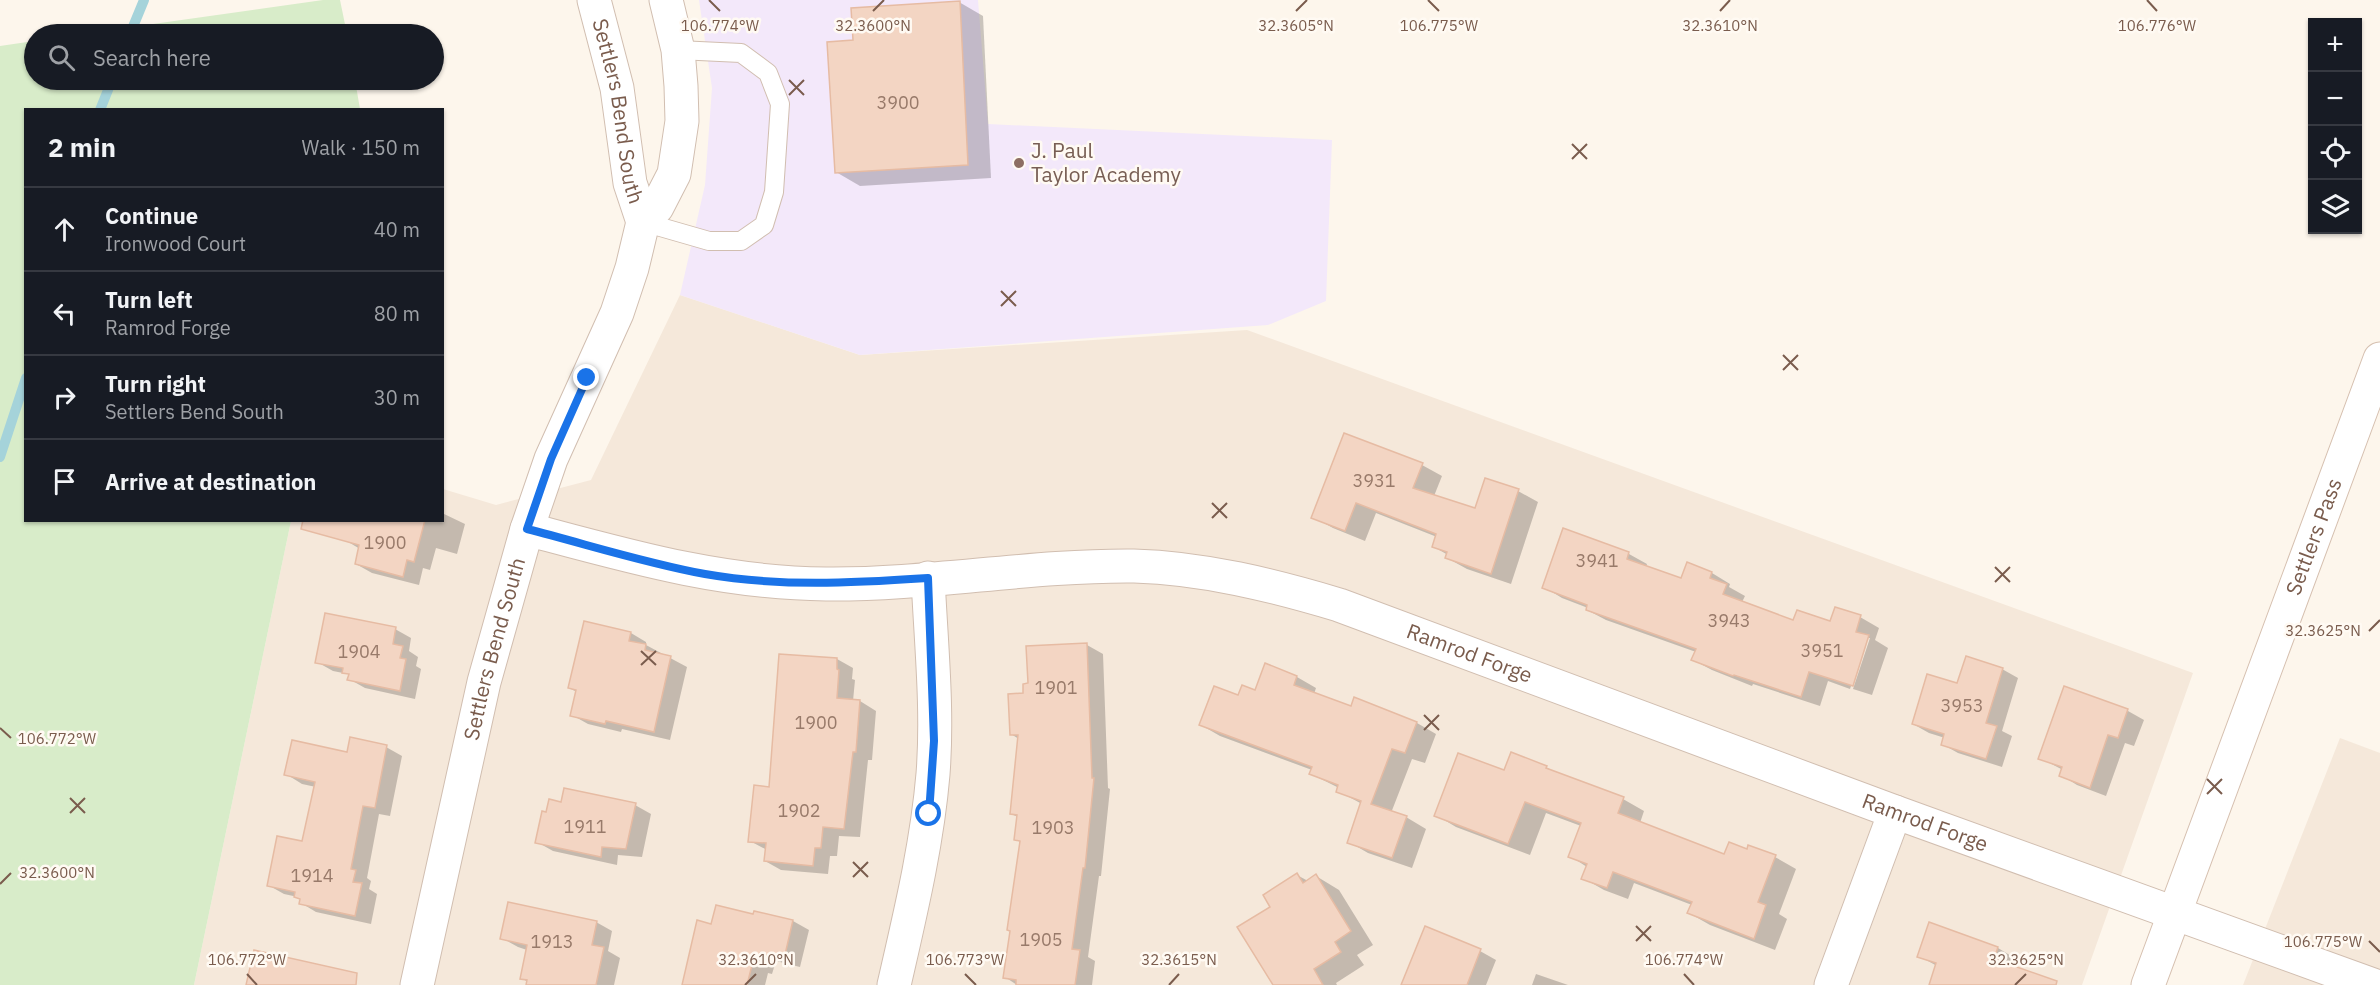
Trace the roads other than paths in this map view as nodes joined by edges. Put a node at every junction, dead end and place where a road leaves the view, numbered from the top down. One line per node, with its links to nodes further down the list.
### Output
1 (594, 0): 4 (street, Settlers Bend South)
2 (666, 0): 3 (street, Settlers Bend South)
3 (678, 50): 4 (street, Settlers Bend South); 4 (lane)
4 (643, 222): 6 (street, Settlers Bend South)
5 (2380, 359): 9 (street, Settlers Pass)
6 (527, 529): 7 (street, Ramrod Forge); 10 (street, Settlers Bend South)
7 (928, 578): 8 (street, Ramrod Forge); 11 (street)
8 (1895, 812): 9 (street, Ramrod Forge); 12 (street)
9 (2174, 914): 13 (street, Settlers Pass); 14 (street, Ramrod Forge)
10 (417, 985)
11 (894, 985)
12 (1831, 985)
13 (2148, 985)
14 (2373, 985)

